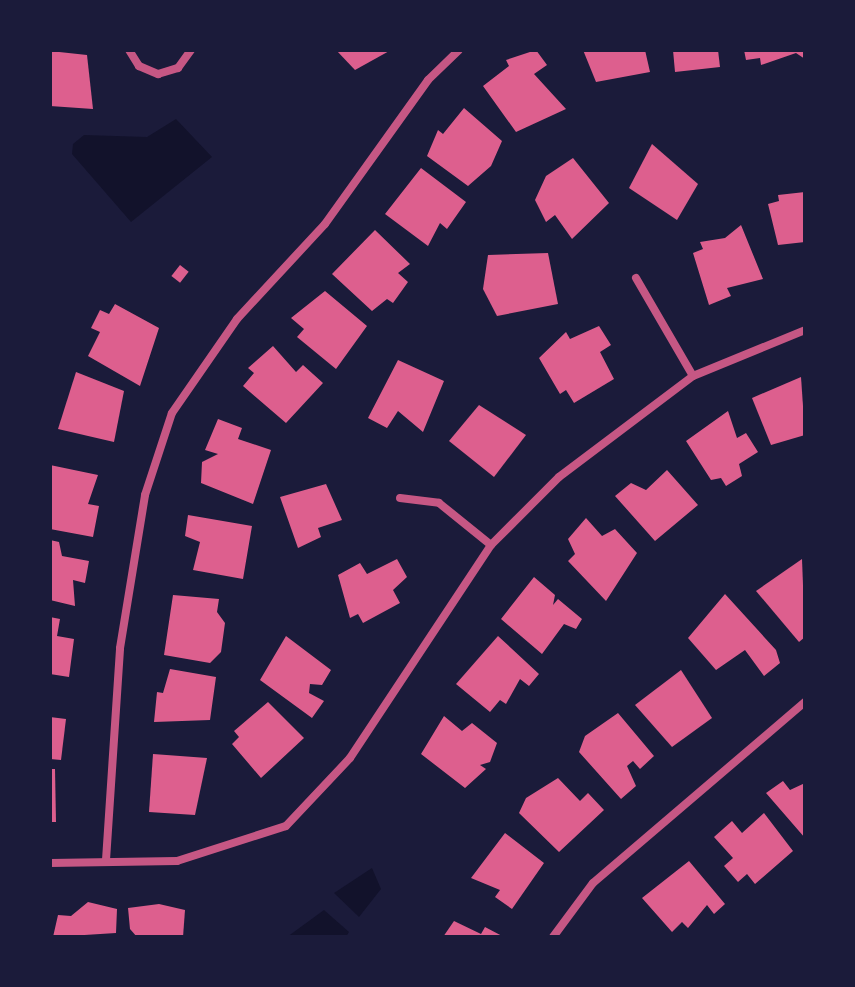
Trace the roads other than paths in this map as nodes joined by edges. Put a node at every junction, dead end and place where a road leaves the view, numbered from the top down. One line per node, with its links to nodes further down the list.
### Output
1 (129, 50): 2 (street)
2 (191, 50)
3 (459, 50): 10 (street)
4 (636, 278): 6 (street)
5 (805, 330): 6 (street)
6 (693, 376): 8 (street)
7 (400, 498): 8 (street)
8 (491, 545): 10 (street)
9 (805, 702): 12 (street)
10 (106, 860): 11 (street)
11 (50, 863)
12 (553, 937)

